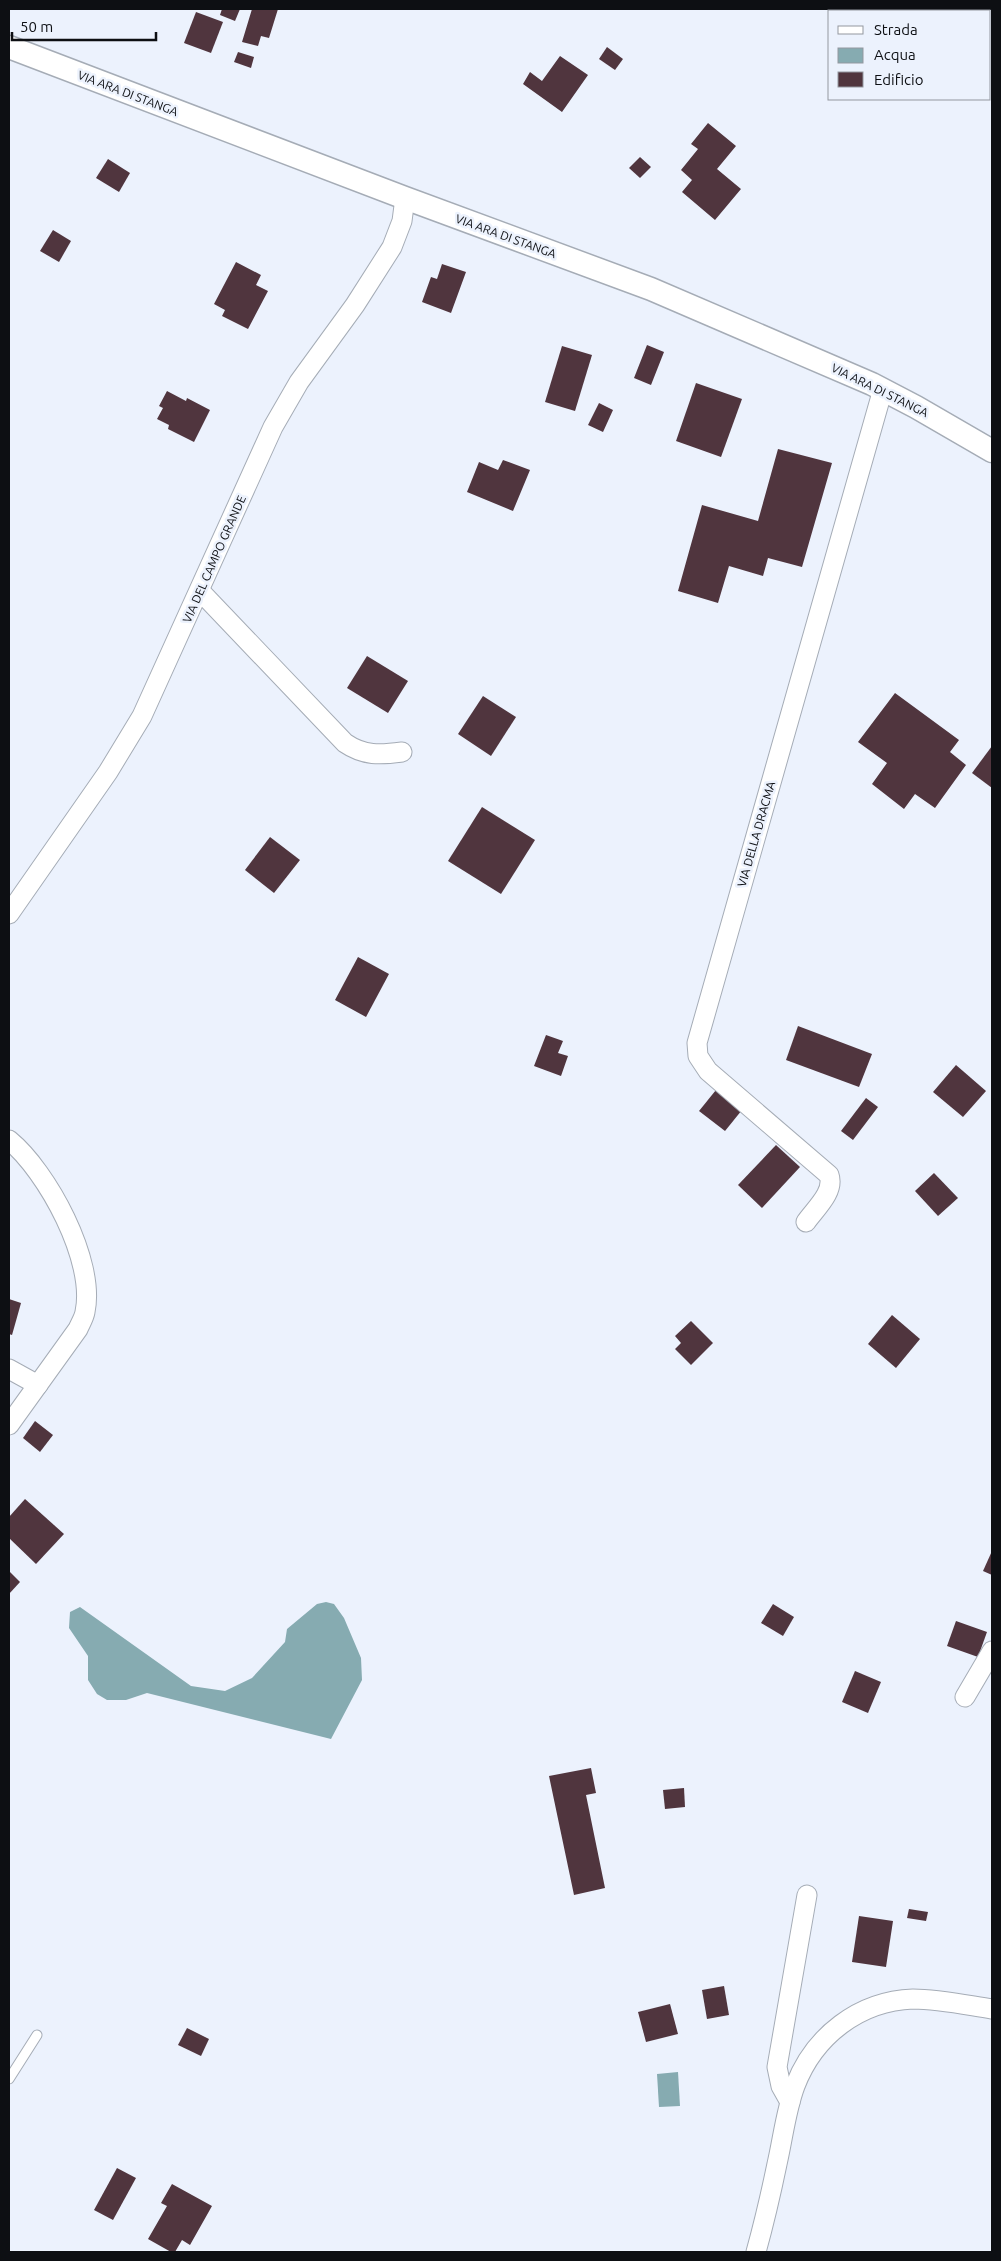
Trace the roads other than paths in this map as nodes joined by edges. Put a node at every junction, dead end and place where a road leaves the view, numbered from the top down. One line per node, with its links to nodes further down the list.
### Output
1 (9, 47): 2 (street, VIA ARA DI STANGA)
2 (405, 198): 3 (street, VIA ARA DI STANGA); 5 (street, VIA DEL CAMPO GRANDE)
3 (883, 390): 4 (street, VIA ARA DI STANGA); 9 (street, VIA DELLA DRACMA)
4 (992, 451)
5 (200, 591): 6 (street); 7 (street, VIA DEL CAMPO GRANDE)
6 (402, 752)
7 (9, 914)
8 (9, 1140): 11 (street)
9 (806, 1222)
10 (9, 1370): 11 (street)
11 (38, 1385): 12 (street)
12 (9, 1425)
13 (992, 1651): 14 (street)
14 (965, 1697)
15 (807, 1895): 19 (street)
16 (992, 2009): 19 (street)
17 (37, 2035): 18 (lane)
18 (9, 2079)
19 (790, 2102): 20 (street)
20 (756, 2252)

